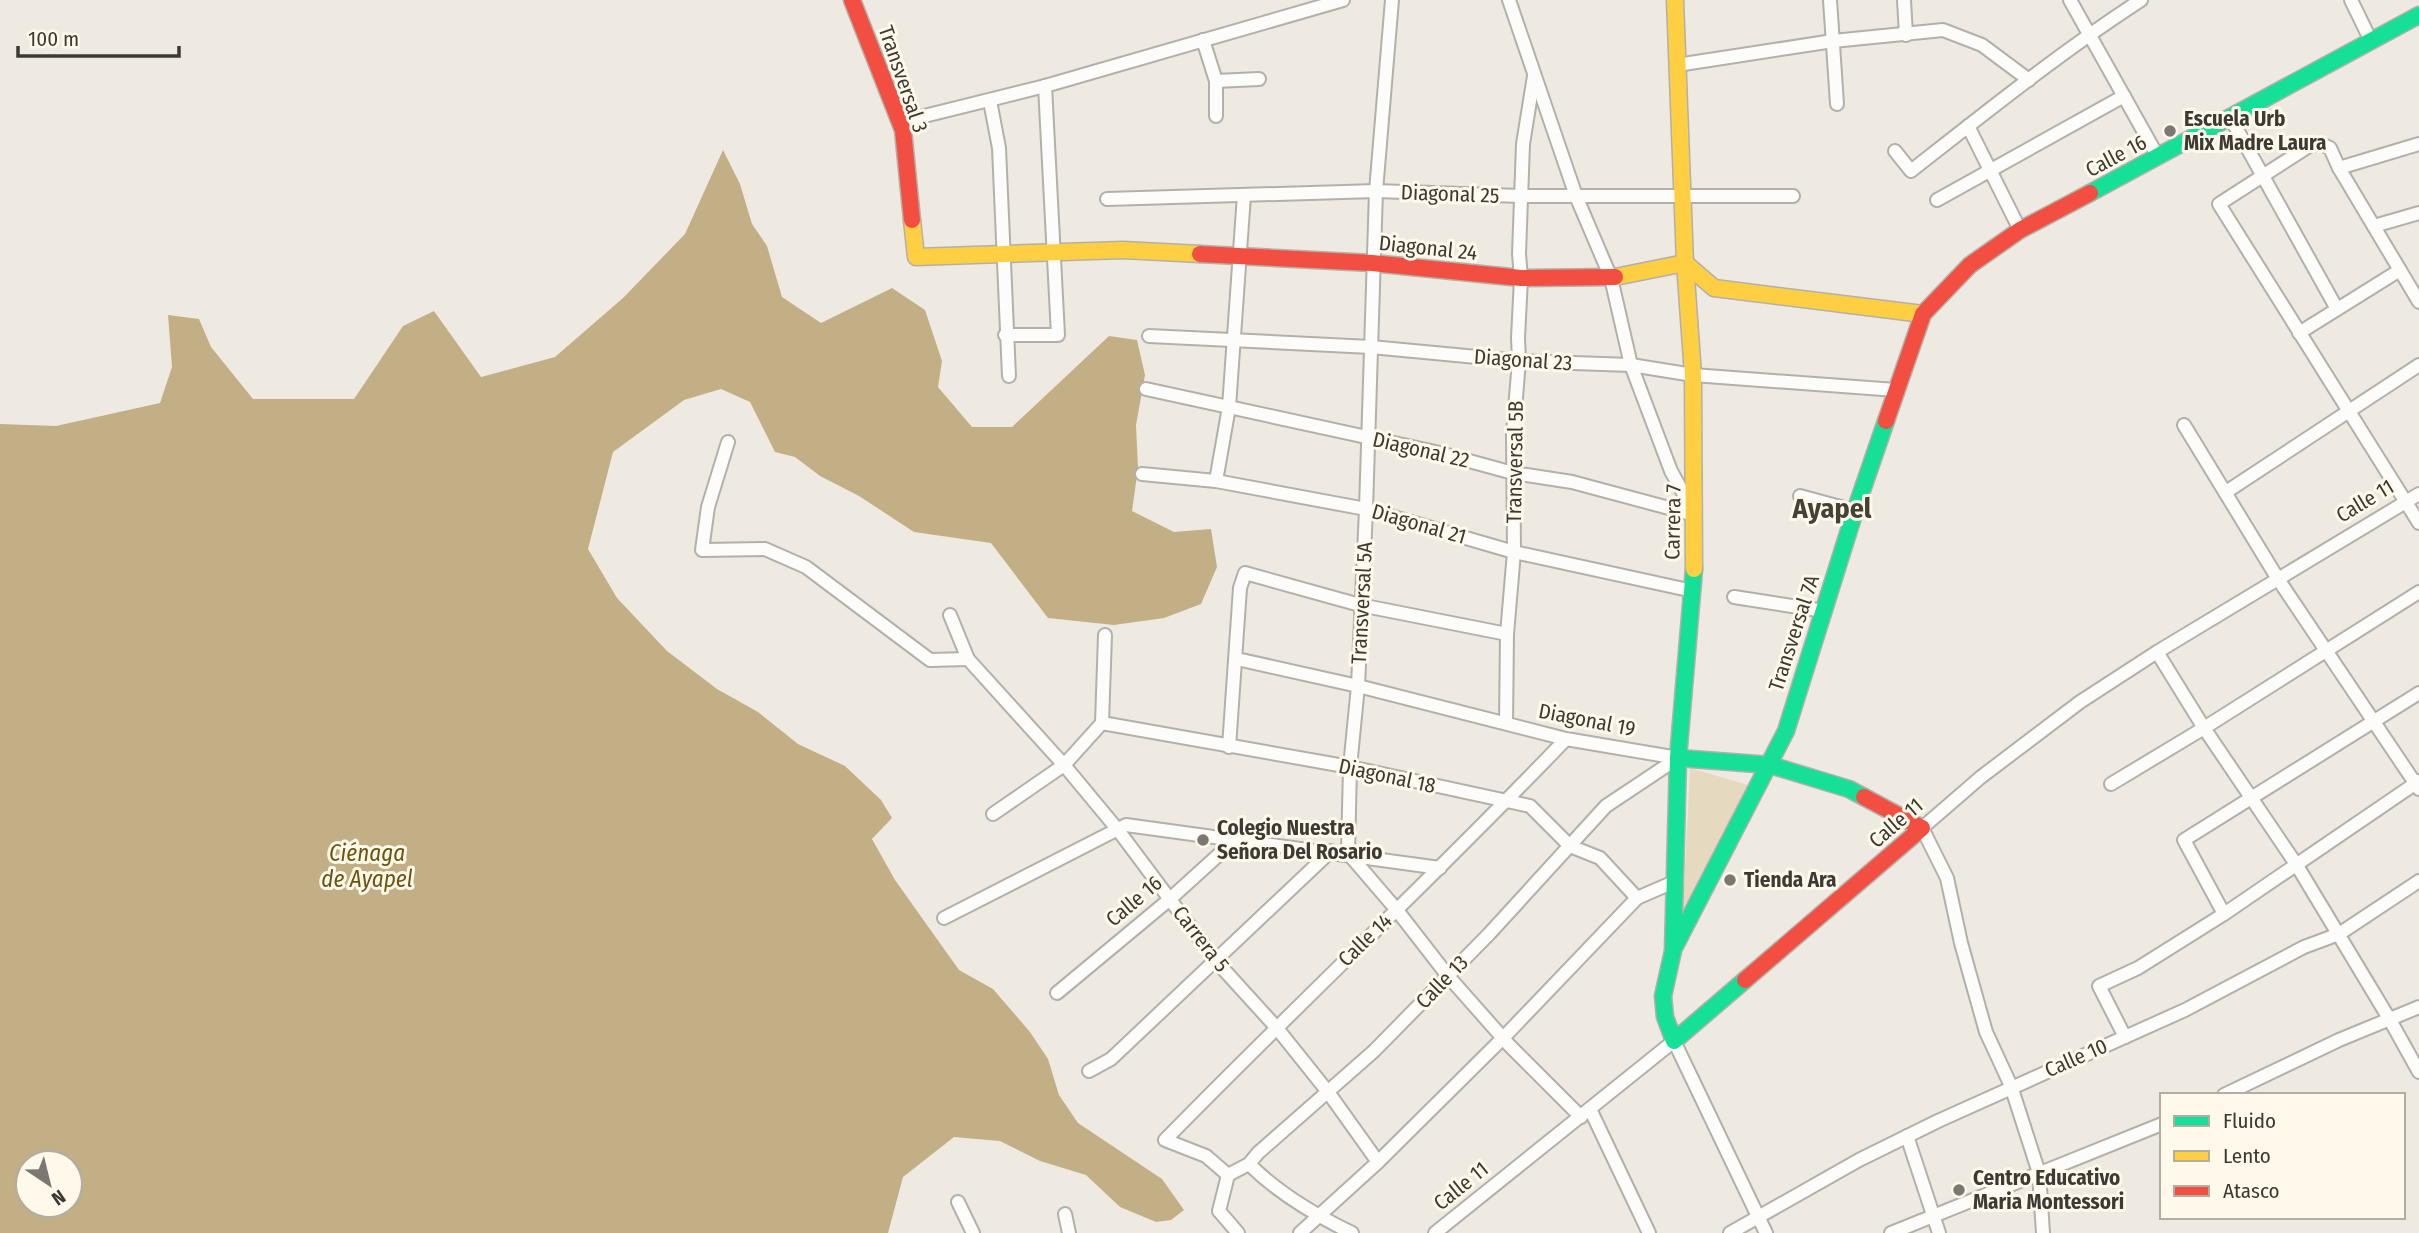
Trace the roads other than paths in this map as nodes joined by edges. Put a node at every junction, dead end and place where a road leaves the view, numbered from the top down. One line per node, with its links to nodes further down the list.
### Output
1 (852, 0): 28 (street, Transversal 3)
2 (1343, 0): 15 (street)
3 (1392, 0): 36 (street, Transversal 5A)
4 (1509, 0): 18 (street)
5 (1675, 0): 17 (street, Carrera 7)
6 (1830, 0): 16 (street)
7 (1904, 0): 12 (street)
8 (2070, 0): 13 (street)
9 (2351, 0): 14 (street)
10 (2133, 2): 13 (street)
11 (2419, 15): 14 (street, Calle 16)
12 (1906, 35): 16 (street); 20 (street)
13 (2089, 35): 20 (street); 23 (street)
14 (2370, 39): 27 (street, Calle 16)
15 (1203, 40): 21 (street); 22 (street)
16 (1833, 41): 17 (street); 25 (street)
17 (1676, 65): 41 (street, Carrera 7)
18 (1534, 76): 38 (street, Transversal 5B); 39 (street)
19 (1259, 79): 21 (street)
20 (2029, 80): 29 (street)
21 (1216, 81): 26 (street)
22 (1045, 86): 24 (street); 47 (street)
23 (2124, 96): 32 (street); 34 (street)
24 (990, 101): 28 (street); 48 (street)
25 (1837, 104)
26 (1216, 116)
27 (2230, 117): 32 (street, Calle 16); 35 (street)
28 (900, 121): 50 (street, Transversal 3)
29 (1968, 126): 31 (street); 34 (street)
30 (2419, 144): 33 (street)
31 (1895, 151)
32 (2158, 157): 46 (street, Calle 16)
33 (2339, 168): 35 (street); 45 (street)
34 (1990, 170): 43 (street); 46 (street)
35 (2263, 176): 57 (street); 59 (street)
36 (1376, 191): 37 (street, Diagonal 25); 38 (street, Diagonal 25); 51 (street, Transversal 5A)
37 (1244, 195): 42 (street, Diagonal 25); 49 (street)
38 (1521, 196): 39 (street, Diagonal 25); 54 (street, Transversal 5B)
39 (1576, 196): 41 (street, Diagonal 25); 55 (street)
40 (1793, 196): 41 (street, Diagonal 25)
41 (1682, 197): 52 (street, Carrera 7)
42 (1107, 199)
43 (1937, 200)
44 (2419, 213): 45 (street)
45 (2374, 226): 53 (street)
46 (2020, 230): 58 (street, Calle 16)
47 (1053, 253): 48 (street, Diagonal 24); 49 (street, Diagonal 24); 60 (street)
48 (1005, 255): 50 (street, Diagonal 24); 60 (street)
49 (1240, 256): 51 (street, Diagonal 24); 62 (street)
50 (916, 257)
51 (1372, 263): 54 (street, Diagonal 24); 63 (street, Transversal 5A)
52 (1685, 263): 55 (street, Diagonal 24); 58 (street); 67 (street, Carrera 7)
53 (2400, 270): 56 (street); 57 (street)
54 (1521, 278): 55 (street, Diagonal 24); 64 (street, Transversal 5B)
55 (1611, 278): 65 (street)
56 (2419, 302)
57 (2337, 309): 59 (street)
58 (1923, 314): 70 (street, Transversal 7A)
59 (2299, 333): 72 (street)
60 (1005, 335): 68 (street)
61 (1150, 336): 62 (street, Diagonal 23)
62 (1234, 339): 63 (street, Diagonal 23); 71 (street)
63 (1370, 347): 64 (street, Diagonal 23); 74 (street, Transversal 5A)
64 (1519, 361): 65 (street, Diagonal 23); 76 (street, Transversal 5B)
65 (1631, 365): 67 (street, Diagonal 23); 85 (street)
66 (2419, 365): 72 (street)
67 (1693, 374): 70 (street, Diagonal 23); 85 (street, Carrera 7)
68 (1009, 376)
69 (1146, 389): 71 (street, Diagonal 22)
70 (1896, 390): 84 (street, Transversal 7A)
71 (1229, 407): 74 (street, Diagonal 22); 78 (street)
72 (2349, 412): 79 (street); 82 (street)
73 (2184, 425): 79 (street)
74 (1368, 437): 76 (street, Diagonal 22); 83 (street, Transversal 5A)
75 (728, 442): 99 (street)
76 (1513, 473): 85 (street, Diagonal 22); 87 (street, Transversal 5B)
77 (1142, 474): 78 (street, Diagonal 21)
78 (1216, 481): 83 (street, Diagonal 21)
79 (2225, 492): 88 (street)
80 (2419, 494): 82 (street, Calle 11)
81 (1800, 496): 84 (street)
82 (2405, 501): 86 (street); 88 (street, Calle 11)
83 (1366, 509): 87 (street, Diagonal 21); 92 (street, Transversal 5A)
84 (1855, 511): 93 (street, Transversal 7A)
85 (1695, 514): 89 (street, Carrera 7)
86 (2419, 523)
87 (1514, 552): 89 (street, Diagonal 21); 95 (street, Transversal 5B)
88 (2277, 579): 97 (street); 98 (street, Calle 11)
89 (1692, 591): 109 (street, Carrera 7)
90 (2419, 592): 97 (street)
91 (1734, 597): 93 (street)
92 (1360, 605): 95 (street); 100 (street); 101 (street, Transversal 5A)
93 (1824, 611): 111 (street, Transversal 7A)
94 (950, 615): 99 (street, Carrera 5)
95 (1507, 634): 104 (street, Transversal 5B)
96 (1105, 635): 103 (street)
97 (2325, 650): 105 (street); 106 (street)
98 (2157, 652): 106 (street); 118 (street, Calle 11)
99 (968, 659): 110 (street, Carrera 5)
100 (1237, 659): 101 (street, Diagonal 19); 108 (street)
101 (1358, 686): 104 (street, Diagonal 19); 112 (street, Transversal 5A)
102 (2419, 693): 105 (street)
103 (1102, 723): 108 (street, Diagonal 18); 110 (street)
104 (1506, 723): 107 (street, Diagonal 19)
105 (2374, 723): 114 (street); 115 (street)
106 (2204, 728): 113 (street); 115 (street)
107 (1566, 739): 109 (street, Diagonal 19); 116 (street, Calle 14)
108 (1229, 747): 112 (street, Diagonal 18)
109 (1678, 758): 111 (street, Diagonal 19); 121 (street, Calle 13); 127 (street, Carrera 7)
110 (1064, 765): 117 (street); 119 (street, Carrera 5)
111 (1770, 765): 118 (street, Diagonal 19); 134 (street, Transversal 7A)
112 (1350, 767): 116 (street, Diagonal 18); 123 (street, Transversal 5A)
113 (2111, 784)
114 (2418, 785): 124 (street)
115 (2251, 795): 124 (street); 131 (street)
116 (1506, 801): 121 (street, Diagonal 18); 125 (street, Calle 14)
117 (993, 814)
118 (1922, 828): 143 (street, Calle 11); 146 (street)
119 (1118, 830): 120 (street); 129 (street, Carrera 5); 132 (street)
120 (1236, 839): 122 (street); 129 (street, Calle 16)
121 (1570, 846): 128 (street, Diagonal 18); 136 (street, Calle 13)
122 (1331, 851): 123 (street); 135 (street)
123 (1348, 853): 125 (street); 130 (street)
124 (2296, 864): 131 (street); 133 (street)
125 (1440, 868): 130 (street, Calle 14)
126 (2419, 881): 133 (street, Calle 10)
127 (1674, 882): 128 (street); 134 (street, Carrera 7)
128 (1637, 898): 142 (street)
129 (1170, 899): 135 (street, Carrera 5); 137 (street, Calle 16)
130 (1396, 909): 136 (street); 140 (street, Calle 14)
131 (2224, 914): 141 (street)
132 (944, 918)
133 (2339, 934): 139 (street); 141 (street, Calle 10)
134 (1673, 951): 143 (street, Carrera 7)
135 (1216, 961): 140 (street, Carrera 5); 144 (street)
136 (1448, 976): 142 (street); 147 (street, Calle 13)
137 (1057, 993)
138 (2419, 1007): 139 (street)
139 (2390, 1020): 145 (street); 148 (street)
140 (1276, 1027): 147 (street, Carrera 5); 155 (street, Calle 14)
141 (2125, 1037): 146 (street, Calle 10)
142 (1503, 1038): 149 (street); 152 (street)
143 (1674, 1041): 149 (street, Calle 11); 158 (street)
144 (1089, 1071)
145 (2419, 1072)
146 (2011, 1086): 151 (street, Calle 10); 154 (street)
147 (1328, 1092): 152 (street, Carrera 5); 153 (street, Calle 13)
148 (2228, 1093)
149 (1586, 1113): 166 (street, Calle 11); 167 (street)
150 (2160, 1125): 154 (street)
151 (1907, 1136): 158 (street, Calle 10); 160 (street)
152 (1378, 1162): 159 (street)
153 (1249, 1164): 155 (street, Calle 13); 159 (street)
154 (2039, 1173): 160 (street); 172 (street)
155 (1228, 1175): 163 (street)
156 (958, 1202): 161 (street)
157 (1065, 1214): 162 (street)
158 (1759, 1215): 168 (street, Calle 10); 169 (street)
159 (1317, 1216): 164 (street); 165 (street)
160 (1934, 1216): 170 (street); 171 (street)
161 (973, 1233)
162 (1069, 1233)
163 (1238, 1233)
164 (1300, 1233)
165 (1352, 1233)
166 (1435, 1233)
167 (1649, 1233)
168 (1730, 1233)
169 (1766, 1233)
170 (1891, 1233)
171 (1939, 1233)
172 (2043, 1233)

